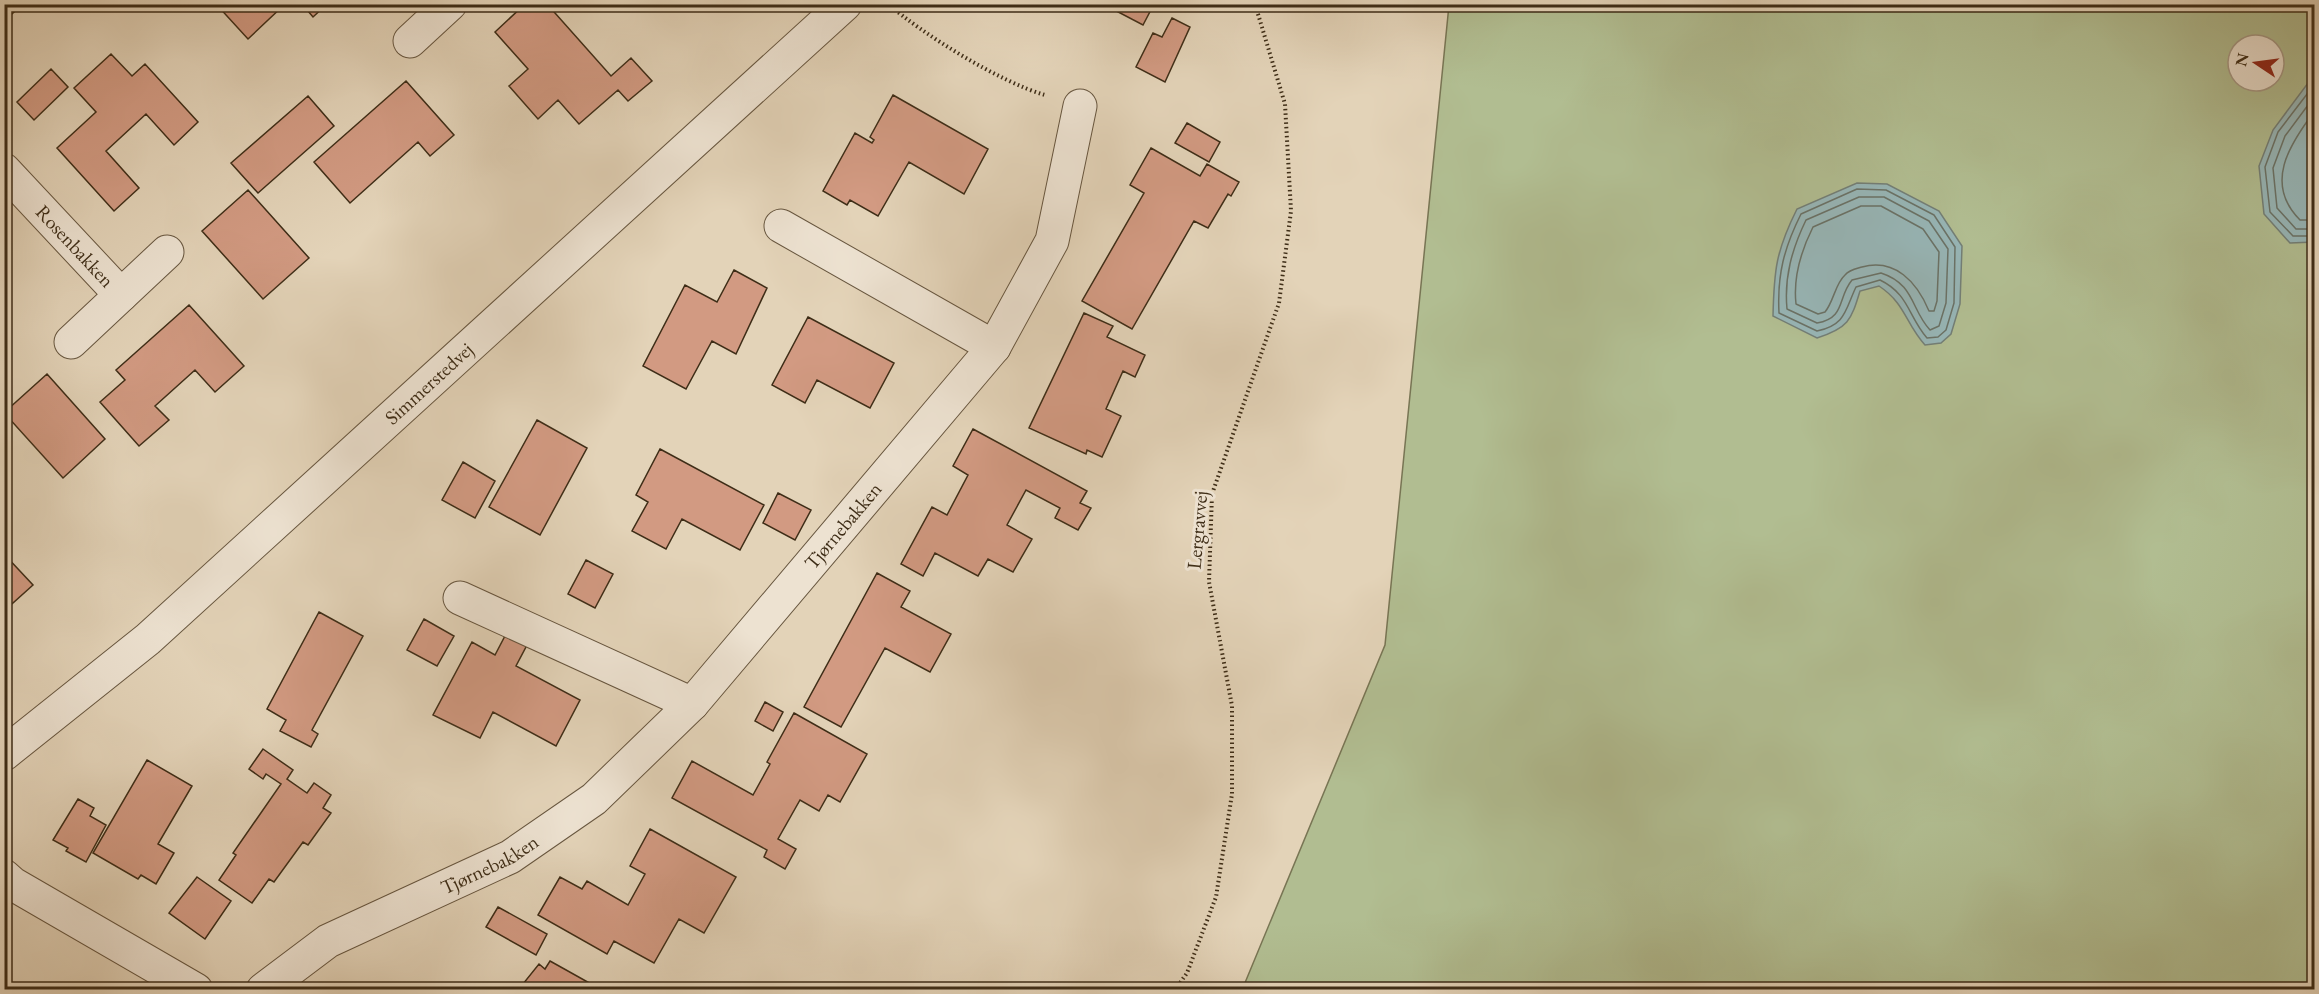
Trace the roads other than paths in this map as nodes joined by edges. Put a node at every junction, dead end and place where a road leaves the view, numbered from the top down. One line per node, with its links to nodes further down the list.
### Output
1 (450, 4): 3 (street)
2 (845, 4): 13 (street, Simmerstedvej)
3 (410, 41)
4 (1080, 106): 10 (street, Tjørnebakken)
5 (4, 170): 8 (street, Rosenbakken)
6 (781, 226): 10 (street)
7 (167, 252): 8 (street, Rosenbakken)
8 (121, 295): 9 (street, Rosenbakken)
9 (71, 342)
10 (994, 347): 12 (street, Tjørnebakken)
11 (460, 598): 12 (street)
12 (692, 704): 16 (street, Tjørnebakken)
13 (4, 754)
14 (4, 876): 15 (street)
15 (196, 990)
16 (262, 990)

